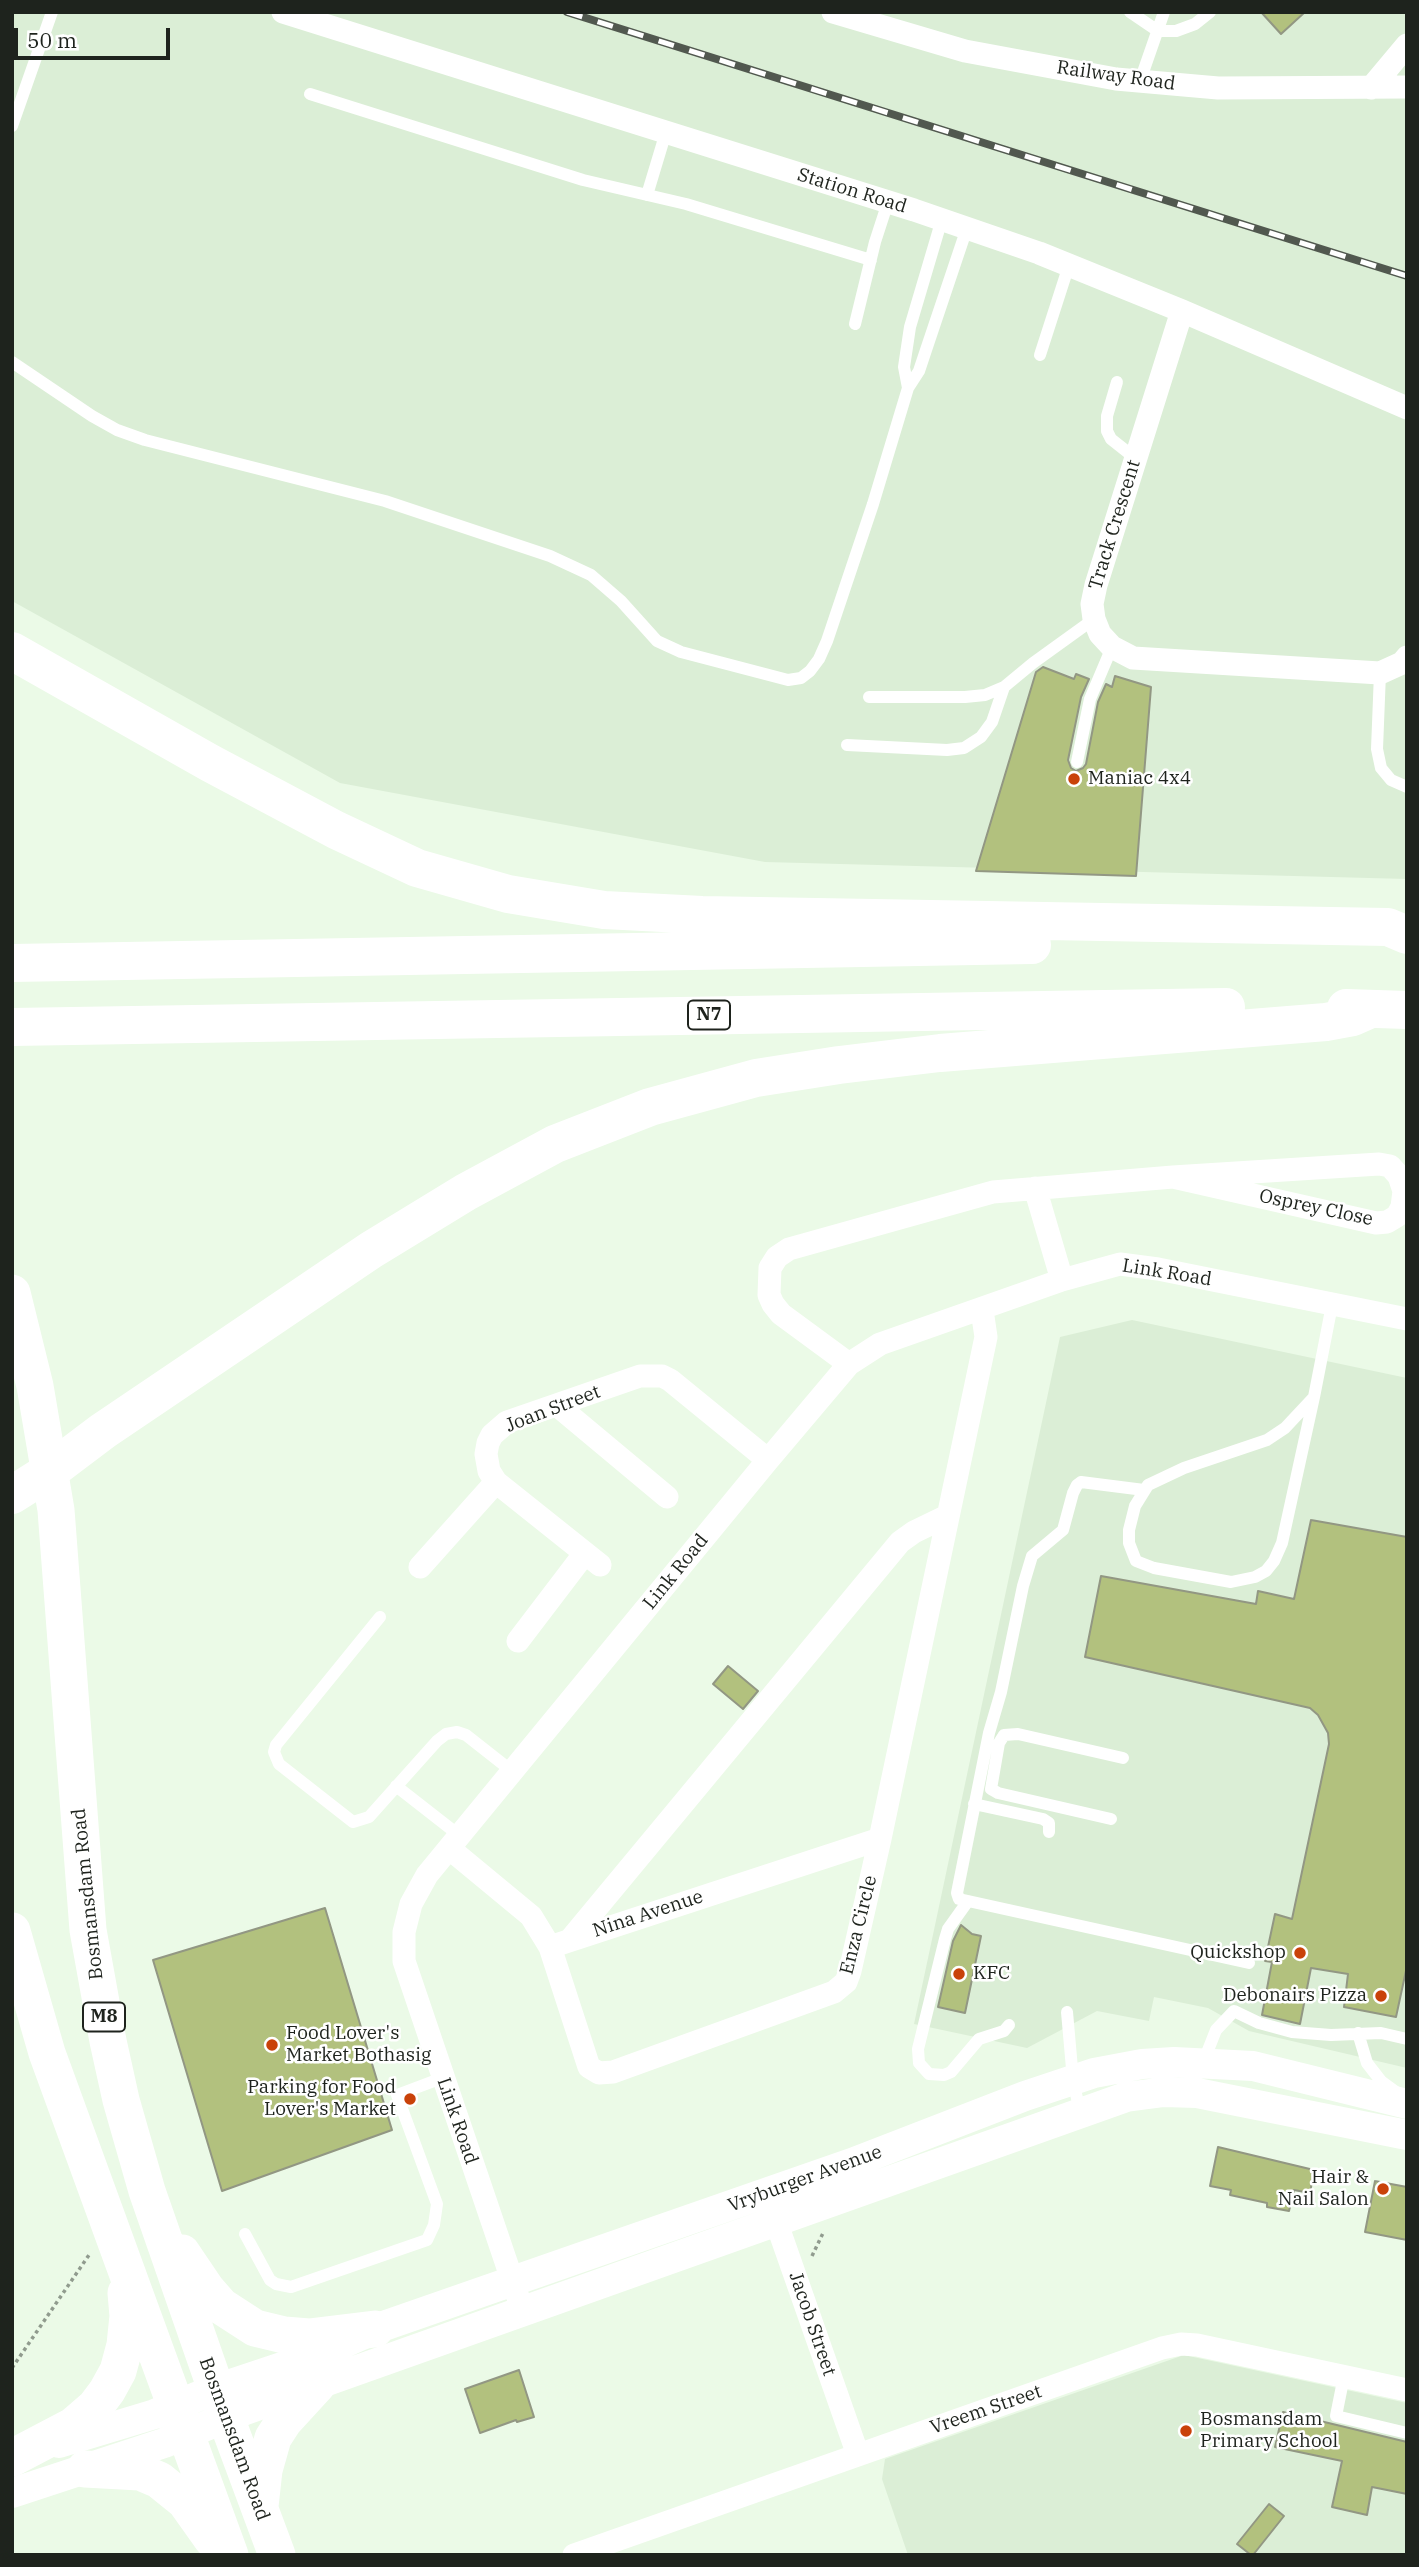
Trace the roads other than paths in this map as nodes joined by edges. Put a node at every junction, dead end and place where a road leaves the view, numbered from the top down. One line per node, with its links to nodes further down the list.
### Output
1 (52, 12): 14 (lane)
2 (283, 12): 15 (street, Station Road)
3 (833, 12): 7 (street, Railway Road)
4 (1130, 12): 8 (lane)
5 (1164, 12): 8 (lane)
6 (1210, 12): 8 (lane)
7 (891, 20): 10 (street, Railway Road)
8 (1158, 31): 10 (lane)
9 (1407, 46): 12 (street)
10 (1140, 81): 12 (street, Railway Road)
11 (1407, 87): 12 (street, Railway Road)
12 (1371, 88)
13 (310, 94): 16 (lane)
14 (12, 126)
15 (666, 132): 16 (lane); 17 (street, Station Road)
16 (648, 195): 20 (lane)
17 (888, 202): 18 (street, Station Road); 20 (lane)
18 (942, 219): 19 (street, Station Road); 27 (lane)
19 (967, 228): 21 (street, Station Road); 27 (lane)
20 (871, 260): 23 (lane)
21 (1069, 265): 22 (street, Station Road); 24 (lane)
22 (1182, 311): 28 (street, Station Road); 29 (street, Track Crescent)
23 (855, 324)
24 (1040, 355)
25 (12, 362): 27 (lane)
26 (1117, 382): 29 (lane)
27 (908, 388)
28 (1407, 408)
29 (1135, 458): 30 (street, Track Crescent)
30 (1094, 619): 31 (street, Track Crescent); 35 (lane)
31 (1112, 647): 34 (street); 38 (lane)
32 (12, 651): 40 (highway)
33 (1407, 657): 34 (street)
34 (1380, 673): 39 (lane)
35 (1004, 687): 36 (lane); 37 (lane)
36 (870, 697)
37 (847, 745)
38 (1077, 762)
39 (1407, 788)
40 (1407, 935)
41 (1407, 944): 42 (highway)
42 (12, 963)
43 (1389, 1010): 44 (highway, N7); 56 (highway)
44 (12, 1027)
45 (1173, 1177): 45 (street, Osprey Close); 46 (street, Osprey Close)
46 (1035, 1188): 47 (street); 52 (street, Osprey Close)
47 (1062, 1280): 49 (street, Link Road); 50 (street, Link Road)
48 (12, 1293): 56 (main road, Bosmansdam Road / M8)
49 (1332, 1305): 51 (street, Link Road); 53 (lane)
50 (982, 1310): 52 (street, Link Road); 61 (street, Enza Circle)
51 (1407, 1319)
52 (849, 1364): 55 (street, Link Road)
53 (1314, 1397): 58 (lane); 58 (lane)
54 (558, 1406): 55 (street, Joan Street); 57 (street, Joan Street); 60 (street)
55 (768, 1460): 66 (street, Link Road)
56 (50, 1471): 59 (highway); 87 (main road, Bosmansdam Road / M8)
57 (496, 1482): 62 (street); 64 (street)
58 (1144, 1490): 68 (lane)
59 (12, 1495)
60 (667, 1497)
61 (947, 1516): 71 (street, Enza Circle); 75 (street)
62 (421, 1567)
63 (380, 1617): 67 (lane)
64 (518, 1641)
65 (1123, 1758): 69 (lane)
66 (513, 1772): 67 (lane); 72 (street, Link Road)
67 (396, 1786): 72 (lane)
68 (974, 1804): 70 (lane); 73 (lane)
69 (1111, 1819)
70 (1049, 1832)
71 (880, 1839): 75 (street, Nina Avenue); 75 (street, Enza Circle)
72 (455, 1843): 75 (street); 82 (street, Link Road)
73 (968, 1901): 76 (lane); 78 (lane)
74 (12, 1931): 90 (main road)
75 (560, 1943)
76 (1250, 1964)
77 (1068, 2012): 83 (lane)
78 (1009, 2025)
79 (1358, 2033): 80 (lane); 81 (lane); 84 (lane)
80 (1407, 2039)
81 (1202, 2063): 83 (street, Vryburger Avenue); 84 (street, Vryburger Avenue)
82 (442, 2078): 89 (lane); 91 (street, Link Road)
83 (1073, 2080): 85 (lane); 88 (street, Vryburger Avenue)
84 (1407, 2102)
85 (1080, 2113): 86 (street, Vryburger Avenue); 88 (street, Vryburger Avenue)
86 (1407, 2135)
87 (147, 2191): 93 (main road); 97 (main road, Bosmansdam Road / M8)
88 (771, 2207): 91 (street, Vryburger Avenue); 92 (street, Vryburger Avenue); 100 (street, Jacob Street)
89 (245, 2234)
90 (107, 2256): 98 (main road); 101 (main road)
91 (512, 2283): 92 (street, Link Road); 93 (street, Vryburger Avenue)
92 (523, 2312): 95 (street, Vryburger Avenue)
93 (376, 2329): 97 (street, Vryburger Avenue)
94 (1344, 2376): 96 (street, Vreem Street); 99 (lane); 100 (street, Vreem Street)
95 (317, 2385): 97 (street, Vryburger Avenue); 104 (main road)
96 (1407, 2390)
97 (221, 2404): 98 (street); 104 (main road, Bosmansdam Road / M8)
98 (181, 2419): 101 (street); 102 (street); 106 (main road)
99 (1407, 2433)
100 (858, 2455): 108 (street, Vreem Street)
101 (12, 2458)
102 (85, 2469): 103 (street); 105 (main road)
103 (12, 2493)
104 (260, 2510): 107 (main road, Bosmansdam Road / M8)
105 (222, 2555)
106 (230, 2555)
107 (276, 2555)
108 (574, 2555)

